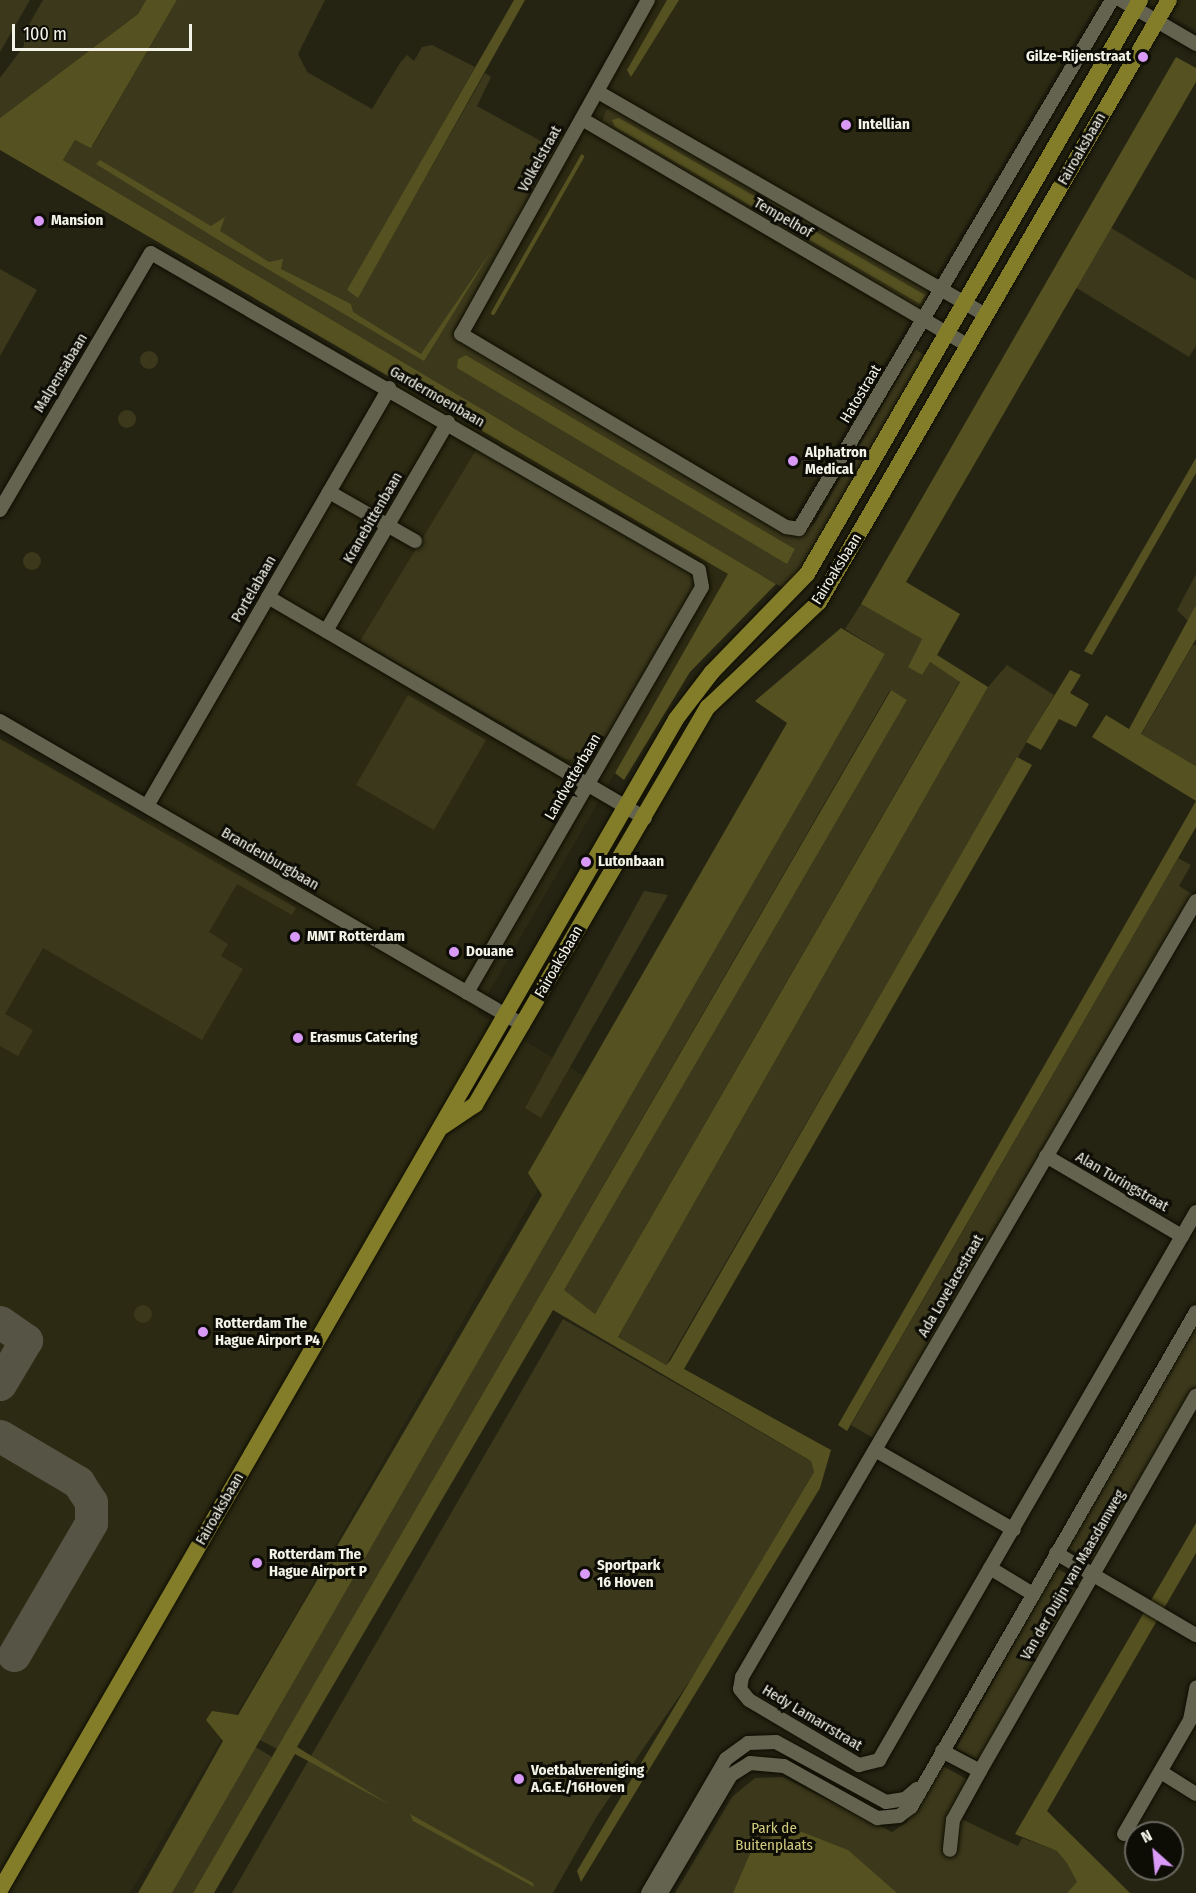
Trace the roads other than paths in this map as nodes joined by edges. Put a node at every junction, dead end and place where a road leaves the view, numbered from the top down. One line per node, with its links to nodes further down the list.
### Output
1 (648, 0): 7 (street, Volkelstraat)
2 (1112, 0): 10 (street, Hatostraat)
3 (1169, 0): 5 (main road, Fairoaksbaan)
4 (1132, 3): 5 (street); 11 (main road, Fairoaksbaan)
5 (1157, 21): 6 (street); 12 (main road, Fairoaksbaan)
6 (1196, 44)
7 (598, 92): 8 (street, Volkelstraat); 10 (street, Tempelhof)
8 (582, 119): 13 (street, Tempelhof); 14 (street, Volkelstraat)
9 (151, 253): 17 (street, Gardermoenbaan); 20 (street, Malpensabaan)
10 (943, 291): 11 (street, Tempelhof); 13 (street, Hatostraat)
11 (965, 303): 12 (street, Tempelhof); 15 (main road, Fairoaksbaan)
12 (986, 315): 16 (main road, Fairoaksbaan)
13 (925, 321): 14 (street, Hatostraat); 15 (street, Tempelhof)
14 (461, 334)
15 (947, 334): 16 (street, Tempelhof); 29 (main road, Fairoaksbaan)
16 (969, 346): 30 (main road, Fairoaksbaan)
17 (389, 388): 18 (street, Gardermoenbaan); 19 (street, Portelabaan)
18 (448, 422): 21 (street, Kranebittenbaan); 23 (street, Gardermoenbaan)
19 (329, 492): 21 (street); 24 (street, Portelabaan)
20 (0, 510)
21 (388, 525): 22 (street); 25 (street, Kranebittenbaan)
22 (415, 541)
23 (702, 576): 27 (street, Landvetterbaan)
24 (268, 597): 25 (street); 28 (street, Portelabaan)
25 (326, 631): 27 (street)
26 (0, 721): 28 (street, Brandenburgbaan)
27 (587, 784): 29 (street); 32 (street, Landvetterbaan)
28 (147, 806): 32 (street, Brandenburgbaan)
29 (627, 807): 30 (street); 33 (main road, Fairoaksbaan)
30 (645, 818): 34 (main road, Fairoaksbaan)
31 (1196, 901): 36 (street, Ada Lovelacestraat)
32 (467, 993): 33 (street, Brandenburgbaan)
33 (505, 1015): 34 (street, Brandenburgbaan); 35 (main road, Fairoaksbaan)
34 (523, 1025): 35 (main road, Fairoaksbaan)
35 (439, 1129): 57 (main road, Fairoaksbaan)
36 (1046, 1156): 38 (street, Alan Turingstraat); 41 (street, Ada Lovelacestraat)
37 (1196, 1212): 38 (street)
38 (1182, 1236): 42 (street)
39 (1196, 1312): 43 (street, Van der Duijn van Maasdamweg)
40 (1196, 1396): 45 (street, Van der Duijn van Maasdamweg)
41 (875, 1450): 42 (street); 49 (street, Ada Lovelacestraat)
42 (1014, 1530): 44 (street)
43 (1056, 1553): 45 (street); 46 (street, Van der Duijn van Maasdamweg)
44 (990, 1568): 46 (street, Van der Duijn van Maasdamweg); 49 (street, Hedy Lamarrstraat)
45 (1093, 1575): 47 (street); 51 (street, Van der Duijn van Maasdamweg)
46 (1033, 1594): 50 (street, Van der Duijn van Maasdamweg)
47 (1196, 1635)
48 (1196, 1688): 52 (street)
49 (740, 1689)
50 (942, 1751): 51 (street); 53 (street, Van der Duijn van Maasdamweg)
51 (980, 1771): 56 (street, Van der Duijn van Maasdamweg)
52 (1161, 1772): 54 (street); 55 (street)
53 (929, 1773): 58 (street, Van der Duijn van Maasdamweg); 59 (street, Van der Duijn van Maasdamweg)
54 (1196, 1794)
55 (1132, 1821)
56 (950, 1850)
57 (0, 1890)
58 (648, 1893)
59 (661, 1893)

